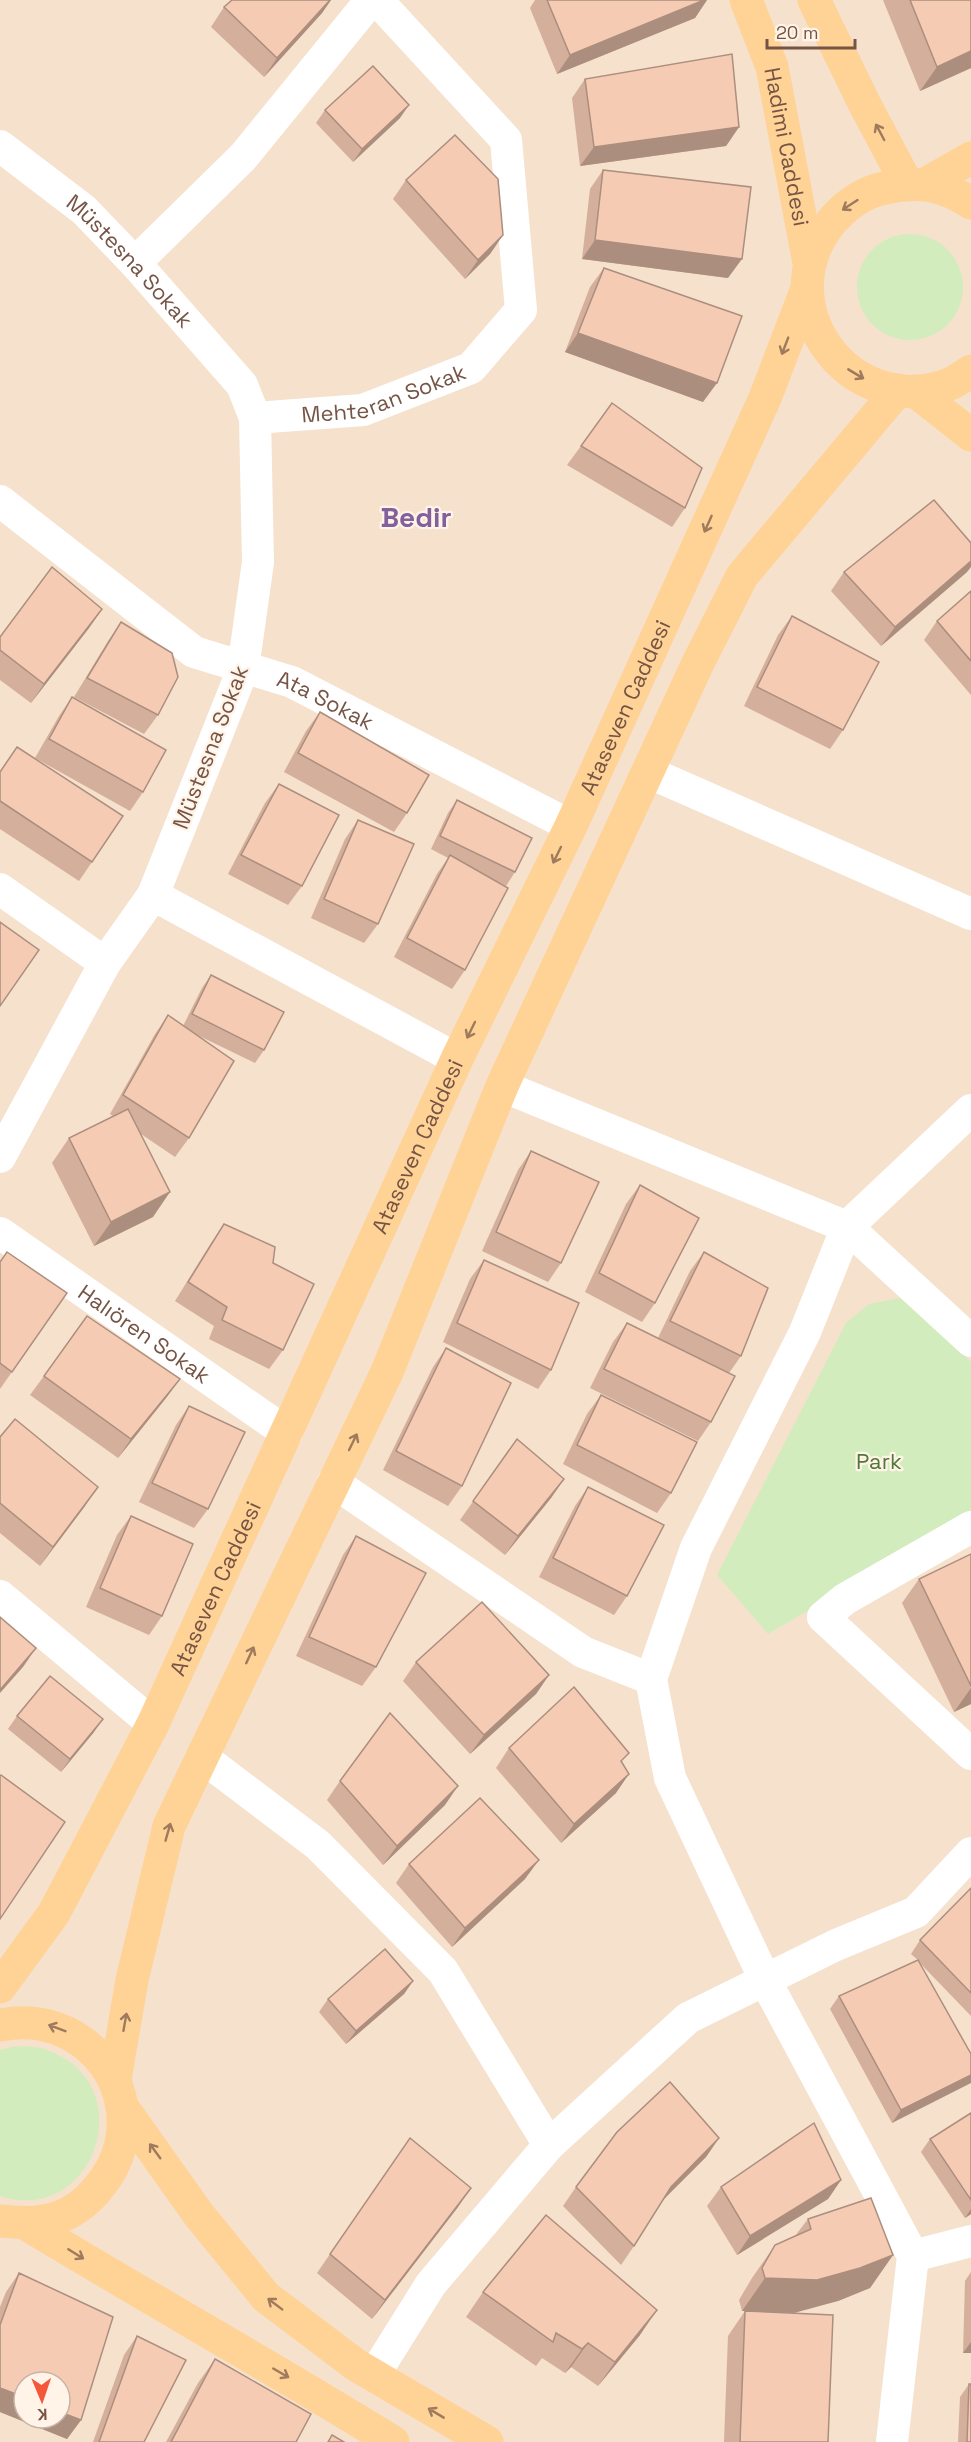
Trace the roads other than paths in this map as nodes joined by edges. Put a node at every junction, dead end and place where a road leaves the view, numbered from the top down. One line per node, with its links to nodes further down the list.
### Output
1 (371, 0): 9 (street)
2 (377, 0): 13 (street, Mehteran Sokak)
3 (746, 0): 10 (main road, Hadimi Caddesi)
4 (814, 0): 7 (main road, one-way to 4)
5 (0, 146): 9 (street, Müstesna Sokak)
6 (971, 158): 7 (main road)
7 (916, 184): 8 (main road); 10 (main road, Ataseven Caddesi, one-way to 10)
8 (971, 203)
9 (135, 263): 13 (street, Müstesna Sokak)
10 (808, 277): 12 (main road, Hadimi Caddesi, one-way to 12); 18 (main road, Ataseven Caddesi, one-way to 18)
11 (971, 371): 12 (main road)
12 (906, 391): 14 (main road); 17 (main road)
13 (255, 418): 16 (street, Müstesna Sokak)
14 (971, 435)
15 (0, 501): 16 (street, Ata Sokak)
16 (243, 669): 18 (street, Ata Sokak); 20 (street, Müstesna Sokak)
17 (648, 772): 21 (street); 24 (main road)
18 (571, 826): 23 (main road, Ataseven Caddesi, one-way to 23)
19 (0, 890): 22 (street)
20 (153, 895): 22 (street, Müstesna Sokak); 23 (street)
21 (971, 914)
22 (105, 963): 26 (street, Müstesna Sokak)
23 (457, 1059): 30 (main road, Ataseven Caddesi)
24 (502, 1086): 27 (street); 31 (main road, one-way to 24)
25 (971, 1110): 27 (street)
26 (0, 1157)
27 (847, 1227): 29 (street); 34 (street)
28 (0, 1233): 30 (street, Halıören Sokak)
29 (971, 1341)
30 (287, 1433): 35 (main road, Ataseven Caddesi)
31 (333, 1482): 34 (street); 37 (main road, one-way to 31)
32 (971, 1527): 36 (street)
33 (0, 1596): 35 (street)
34 (651, 1679): 39 (street)
35 (153, 1724): 40 (main road, Ataseven Caddesi)
36 (971, 1754)
37 (202, 1757): 42 (main road, one-way to 37); 43 (street)
38 (971, 1853): 39 (street)
39 (765, 1980): 43 (street); 46 (street)
40 (0, 1987)
41 (0, 2025): 42 (main road, one-way to 41)
42 (119, 2094): 44 (main road); 47 (main road, one-way to 42)
43 (549, 2145): 47 (street)
44 (13, 2222): 48 (main road, one-way to 48)
45 (971, 2241): 46 (street)
46 (913, 2256): 50 (street)
47 (374, 2376): 49 (main road, one-way to 47)
48 (393, 2442)
49 (487, 2442)
50 (892, 2442)

